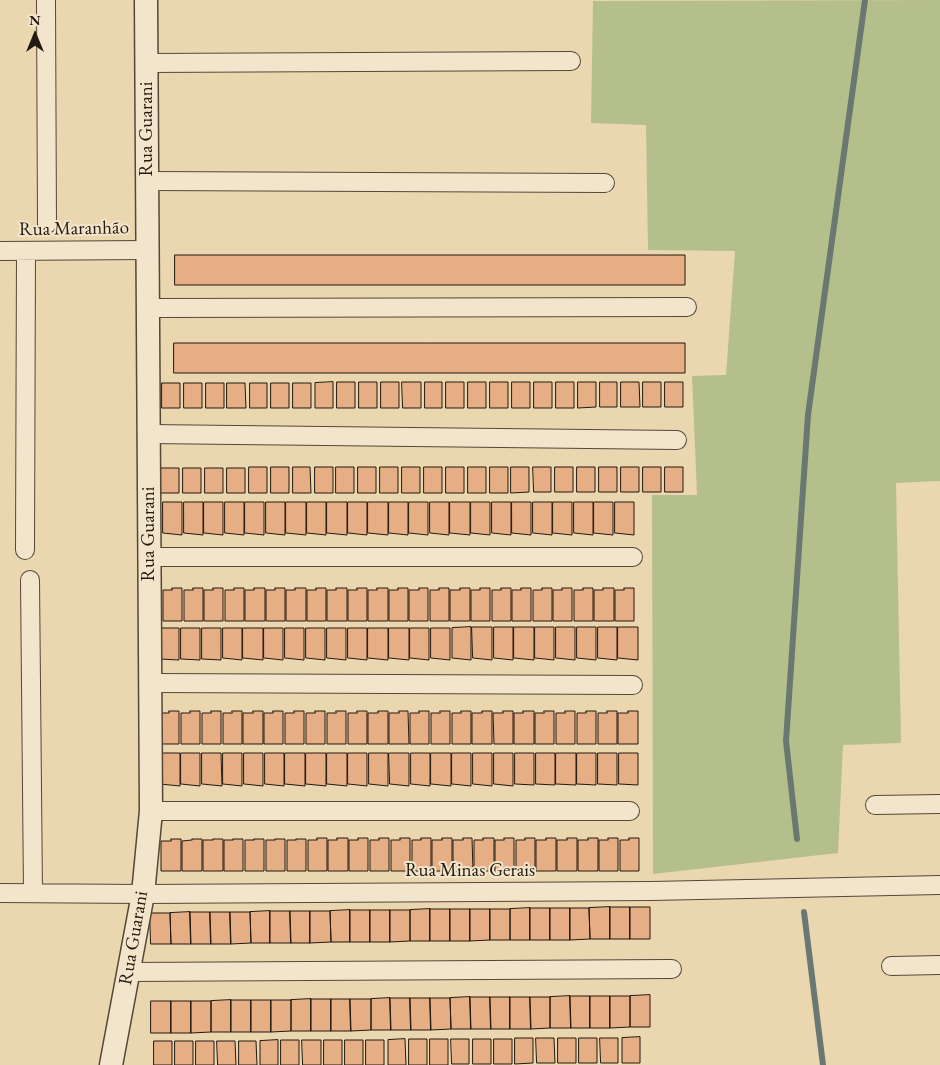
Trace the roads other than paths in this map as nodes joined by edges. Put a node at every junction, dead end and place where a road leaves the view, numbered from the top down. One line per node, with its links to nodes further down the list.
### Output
1 (46, 0): 7 (street)
2 (146, 0): 4 (street, Rua Guarani)
3 (571, 61): 4 (street)
4 (146, 64): 5 (street, Rua Guarani)
5 (147, 181): 6 (street); 8 (street, Rua Guarani)
6 (605, 183)
7 (47, 224)
8 (148, 250): 10 (street, Rua Maranhão); 12 (street, Rua Guarani)
9 (0, 251): 10 (street, Rua Maranhão)
10 (26, 251): 15 (street)
11 (687, 307): 12 (street)
12 (148, 308): 13 (street, Rua Guarani)
13 (148, 434): 14 (street); 16 (street, Rua Guarani)
14 (677, 440)
15 (24, 550)
16 (149, 557): 17 (street); 19 (street, Rua Guarani)
17 (633, 557)
18 (30, 580): 27 (street)
19 (150, 683): 20 (street); 24 (street, Rua Guarani)
20 (633, 685)
21 (940, 804): 22 (street)
22 (875, 805)
23 (630, 810): 24 (street)
24 (151, 811): 28 (street, Rua Guarani)
25 (940, 885): 28 (street, Rua Minas Gerais)
26 (0, 893): 27 (street, Rua Minas Gerais)
27 (33, 893): 28 (street, Rua Minas Gerais)
28 (143, 894): 32 (street, Rua Guarani)
29 (940, 965): 30 (street)
30 (891, 966)
31 (672, 969): 32 (street)
32 (128, 972): 33 (street, Rua Guarani)
33 (111, 1065)

